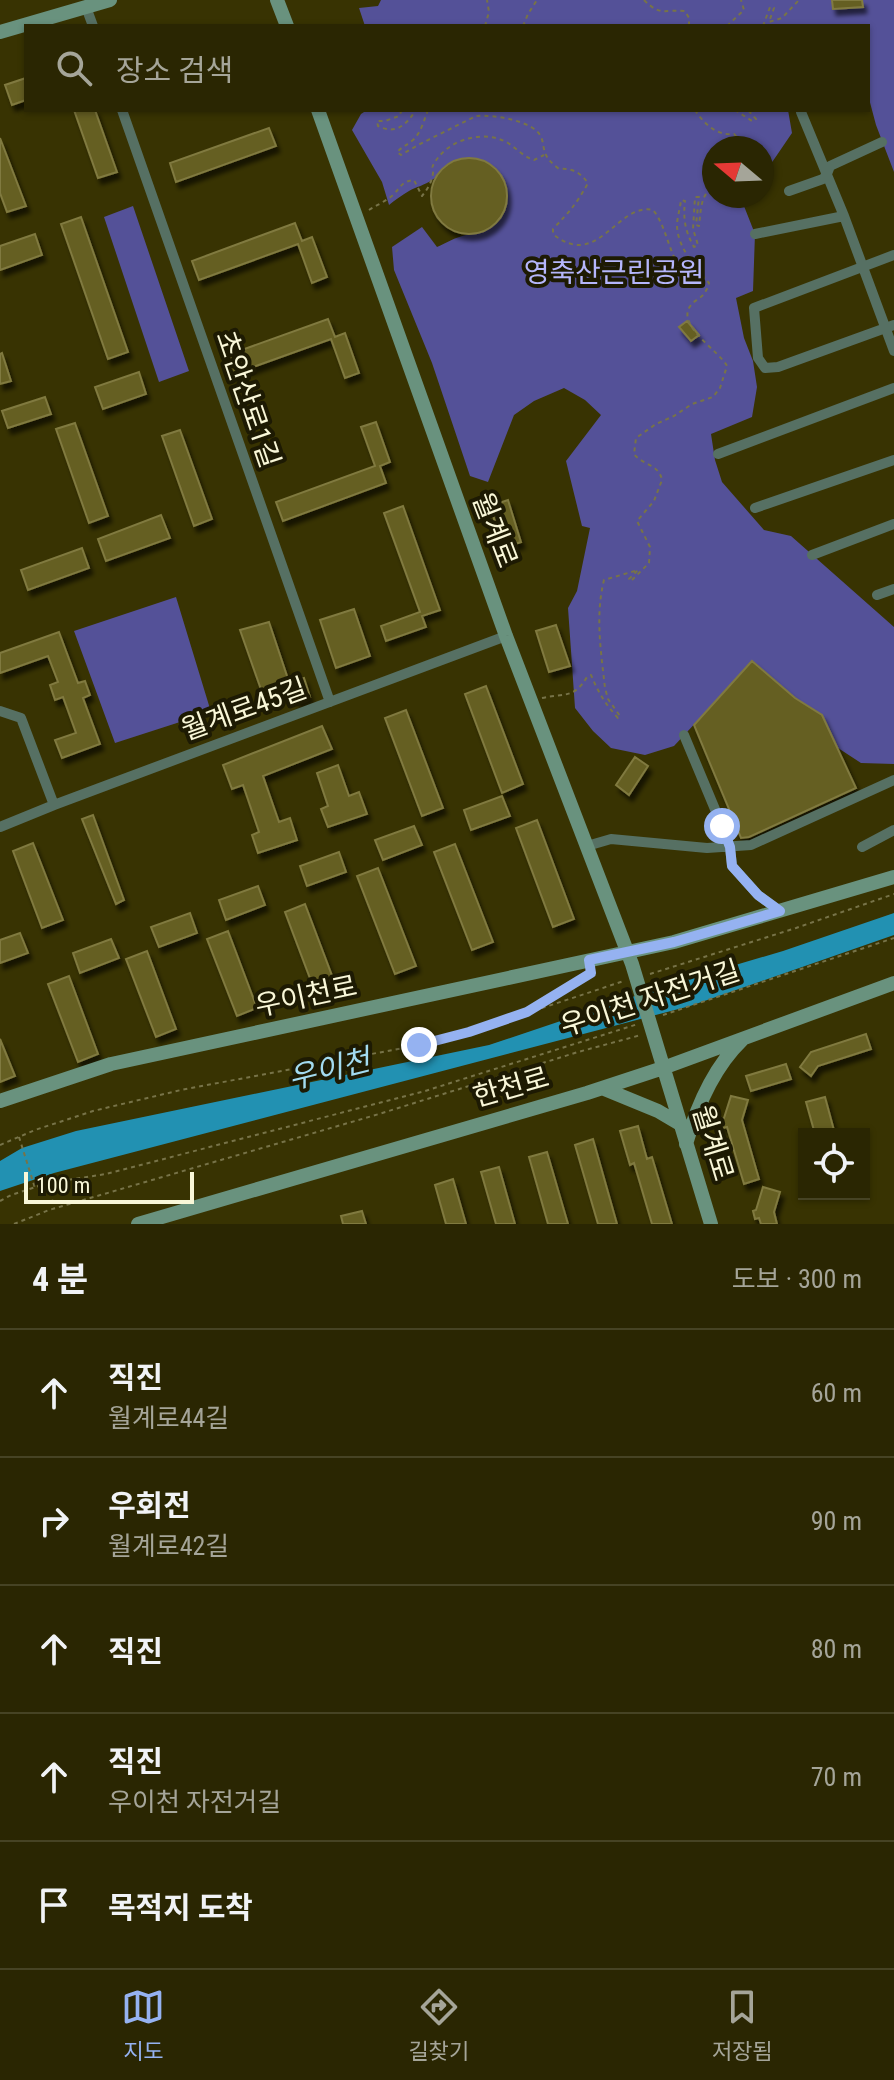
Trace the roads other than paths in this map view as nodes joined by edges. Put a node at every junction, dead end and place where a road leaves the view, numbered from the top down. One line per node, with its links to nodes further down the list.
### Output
1 (110, 0): 4 (main road)
2 (277, 0): 6 (main road)
3 (68, 5): 4 (main road); 7 (main road)
4 (86, 7): 5 (street)
5 (92, 24)
6 (286, 24)
7 (0, 32)
8 (123, 112): 29 (street, 초안산로1길)
9 (319, 112): 28 (main road, 월계로)
10 (801, 112): 12 (street)
11 (882, 142): 12 (street)
12 (827, 174): 13 (street); 14 (street)
13 (789, 191)
14 (844, 216): 15 (street); 17 (street)
15 (755, 234)
16 (894, 255): 17 (street)
17 (863, 266): 18 (street); 18 (street)
18 (890, 326): 19 (street)
19 (894, 351)
20 (894, 388): 21 (street)
21 (718, 454)
22 (894, 460): 23 (street)
23 (755, 508)
24 (894, 524): 25 (street)
25 (812, 555)
26 (894, 589): 27 (street)
27 (877, 595)
28 (506, 636): 29 (street, 월계로45길); 36 (main road, 월계로)
29 (330, 702): 33 (street, 월계로45길)
30 (0, 711): 33 (street)
31 (684, 735): 37 (street)
32 (894, 780): 37 (street)
33 (54, 805): 34 (street, 월계로45길)
34 (0, 827)
35 (894, 830): 38 (street)
36 (587, 846): 37 (street); 41 (main road, 월계로)
37 (730, 847): 40 (street)
38 (862, 847)
39 (894, 877): 40 (main road, 우이천로)
40 (780, 911): 41 (main road, 우이천로)
41 (632, 964): 44 (main road, 월계로); 46 (main road, 우이천로)
42 (894, 983): 43 (main road, 한천로)
43 (743, 1039): 44 (main road, 한천로); 48 (main road)
44 (663, 1068): 45 (main road, 한천로); 47 (main road, 월계로)
45 (602, 1088): 47 (main road); 49 (main road, 한천로)
46 (0, 1101)
47 (680, 1124): 48 (main road, 월계로)
48 (686, 1144): 50 (main road, 월계로)
49 (138, 1224)
50 (711, 1224)

